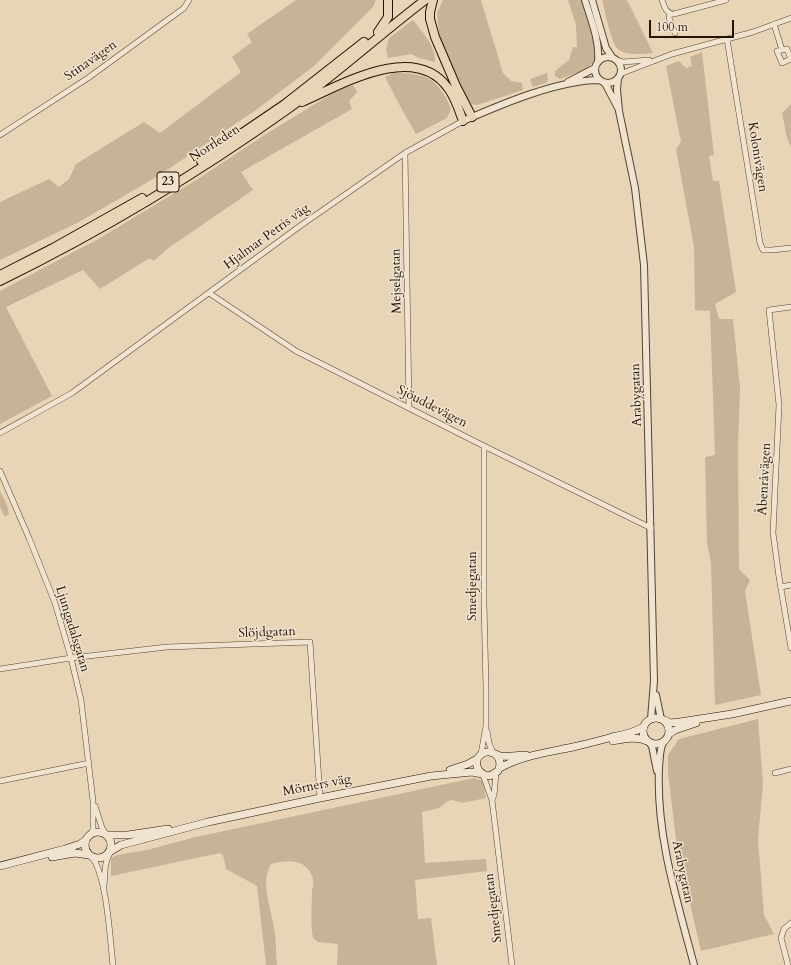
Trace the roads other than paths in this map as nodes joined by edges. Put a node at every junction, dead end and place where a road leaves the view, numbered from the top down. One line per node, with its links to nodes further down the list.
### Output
1 (189, 0): 28 (street, Stinavägen)
2 (388, 0): 13 (highway)
3 (417, 0): 13 (highway, Norrleden / 23)
4 (424, 0): 24 (highway, Norrleden / 23)
5 (434, 0): 26 (highway)
6 (585, 0): 20 (street)
7 (592, 0): 17 (street)
8 (662, 0): 10 (street)
9 (726, 0): 10 (street)
10 (670, 14): 14 (street)
11 (791, 18): 12 (street)
12 (774, 24): 15 (street); 16 (street)
13 (378, 32): 31 (highway, Norrleden / 23)
14 (675, 33)
15 (727, 39): 18 (street); 30 (street, Kolonivägen)
16 (782, 50): 19 (street); 19 (street)
17 (614, 58): 18 (street); 20 (street); 21 (street)
18 (656, 59): 21 (street)
19 (791, 59)
20 (596, 65): 22 (street); 23 (street, Hjalmar Petris väg)
21 (619, 76): 22 (street); 25 (street, Arabygatan)
22 (601, 81): 23 (street, Hjalmar Petris väg); 25 (street, Arabygatan)
23 (561, 85): 26 (street, Hjalmar Petris väg)
24 (288, 109): 27 (highway); 32 (highway, Norrleden / 23)
25 (619, 111): 39 (street, Arabygatan)
26 (472, 117): 27 (street, Hjalmar Petris väg)
27 (463, 121): 29 (street, Hjalmar Petris väg)
28 (0, 135)
29 (405, 153): 33 (street, Hjalmar Petris väg); 35 (street, Mejselgatan)
30 (791, 248)
31 (0, 275)
32 (0, 281)
33 (210, 293): 35 (street, Sjöuddevägen); 36 (street, Hjalmar Petris väg)
34 (791, 307): 41 (street, Åbenråvägen)
35 (409, 408): 37 (street, Sjöuddevägen)
36 (0, 433)
37 (484, 446): 39 (street, Sjöuddevägen); 50 (street, Smedjegatan)
38 (0, 471): 43 (street, Ljungadalsgatan)
39 (651, 528): 45 (street, Arabygatan)
40 (791, 585): 41 (street)
41 (781, 587): 42 (street, Åbenråvägen)
42 (791, 648)
43 (70, 658): 44 (street); 59 (street, Ljungadalsgatan); 67 (street, Slöjdgatan)
44 (0, 669)
45 (654, 681): 48 (street, Arabygatan); 49 (street, Arabygatan)
46 (791, 701): 47 (main road)
47 (732, 714): 49 (main road); 52 (main road)
48 (651, 719): 49 (main road); 51 (main road)
49 (663, 720): 52 (main road)
50 (486, 726): 56 (street, Smedjegatan); 58 (street, Smedjegatan)
51 (643, 727): 53 (main road); 55 (main road)
52 (669, 734): 54 (main road)
53 (648, 741): 54 (main road); 55 (main road); 66 (street, Arabygatan)
54 (664, 741): 66 (street, Arabygatan)
55 (579, 746): 57 (main road)
56 (494, 753): 57 (main road); 58 (main road); 61 (main road)
57 (540, 754): 61 (main road)
58 (479, 756): 63 (main road); 64 (main road, Mörners väg)
59 (89, 763): 65 (street); 69 (street, Ljungadalsgatan)
60 (791, 769): 62 (street)
61 (498, 771): 63 (main road); 68 (street, Smedjegatan)
62 (775, 773)
63 (482, 774): 64 (main road, Mörners väg); 68 (street, Smedjegatan)
64 (431, 776): 67 (main road, Mörners väg)
65 (0, 780)
66 (659, 783): 82 (street, Arabygatan)
67 (320, 798): 70 (main road, Mörners väg)
68 (492, 800): 81 (street, Smedjegatan)
69 (93, 801): 71 (street, Ljungadalsgatan); 72 (street, Ljungadalsgatan)
70 (208, 822): 72 (main road, Mörners väg); 74 (main road, Mörners väg)
71 (91, 834): 72 (main road); 73 (main road)
72 (107, 835): 74 (main road)
73 (86, 840): 75 (main road); 76 (main road)
74 (110, 852): 75 (main road); 78 (street)
75 (90, 856): 76 (main road); 78 (street)
76 (10, 863): 77 (main road)
77 (0, 866)
78 (104, 893): 80 (street)
79 (791, 923): 83 (street)
80 (113, 965)
81 (512, 965)
82 (694, 965)
83 (788, 965)

